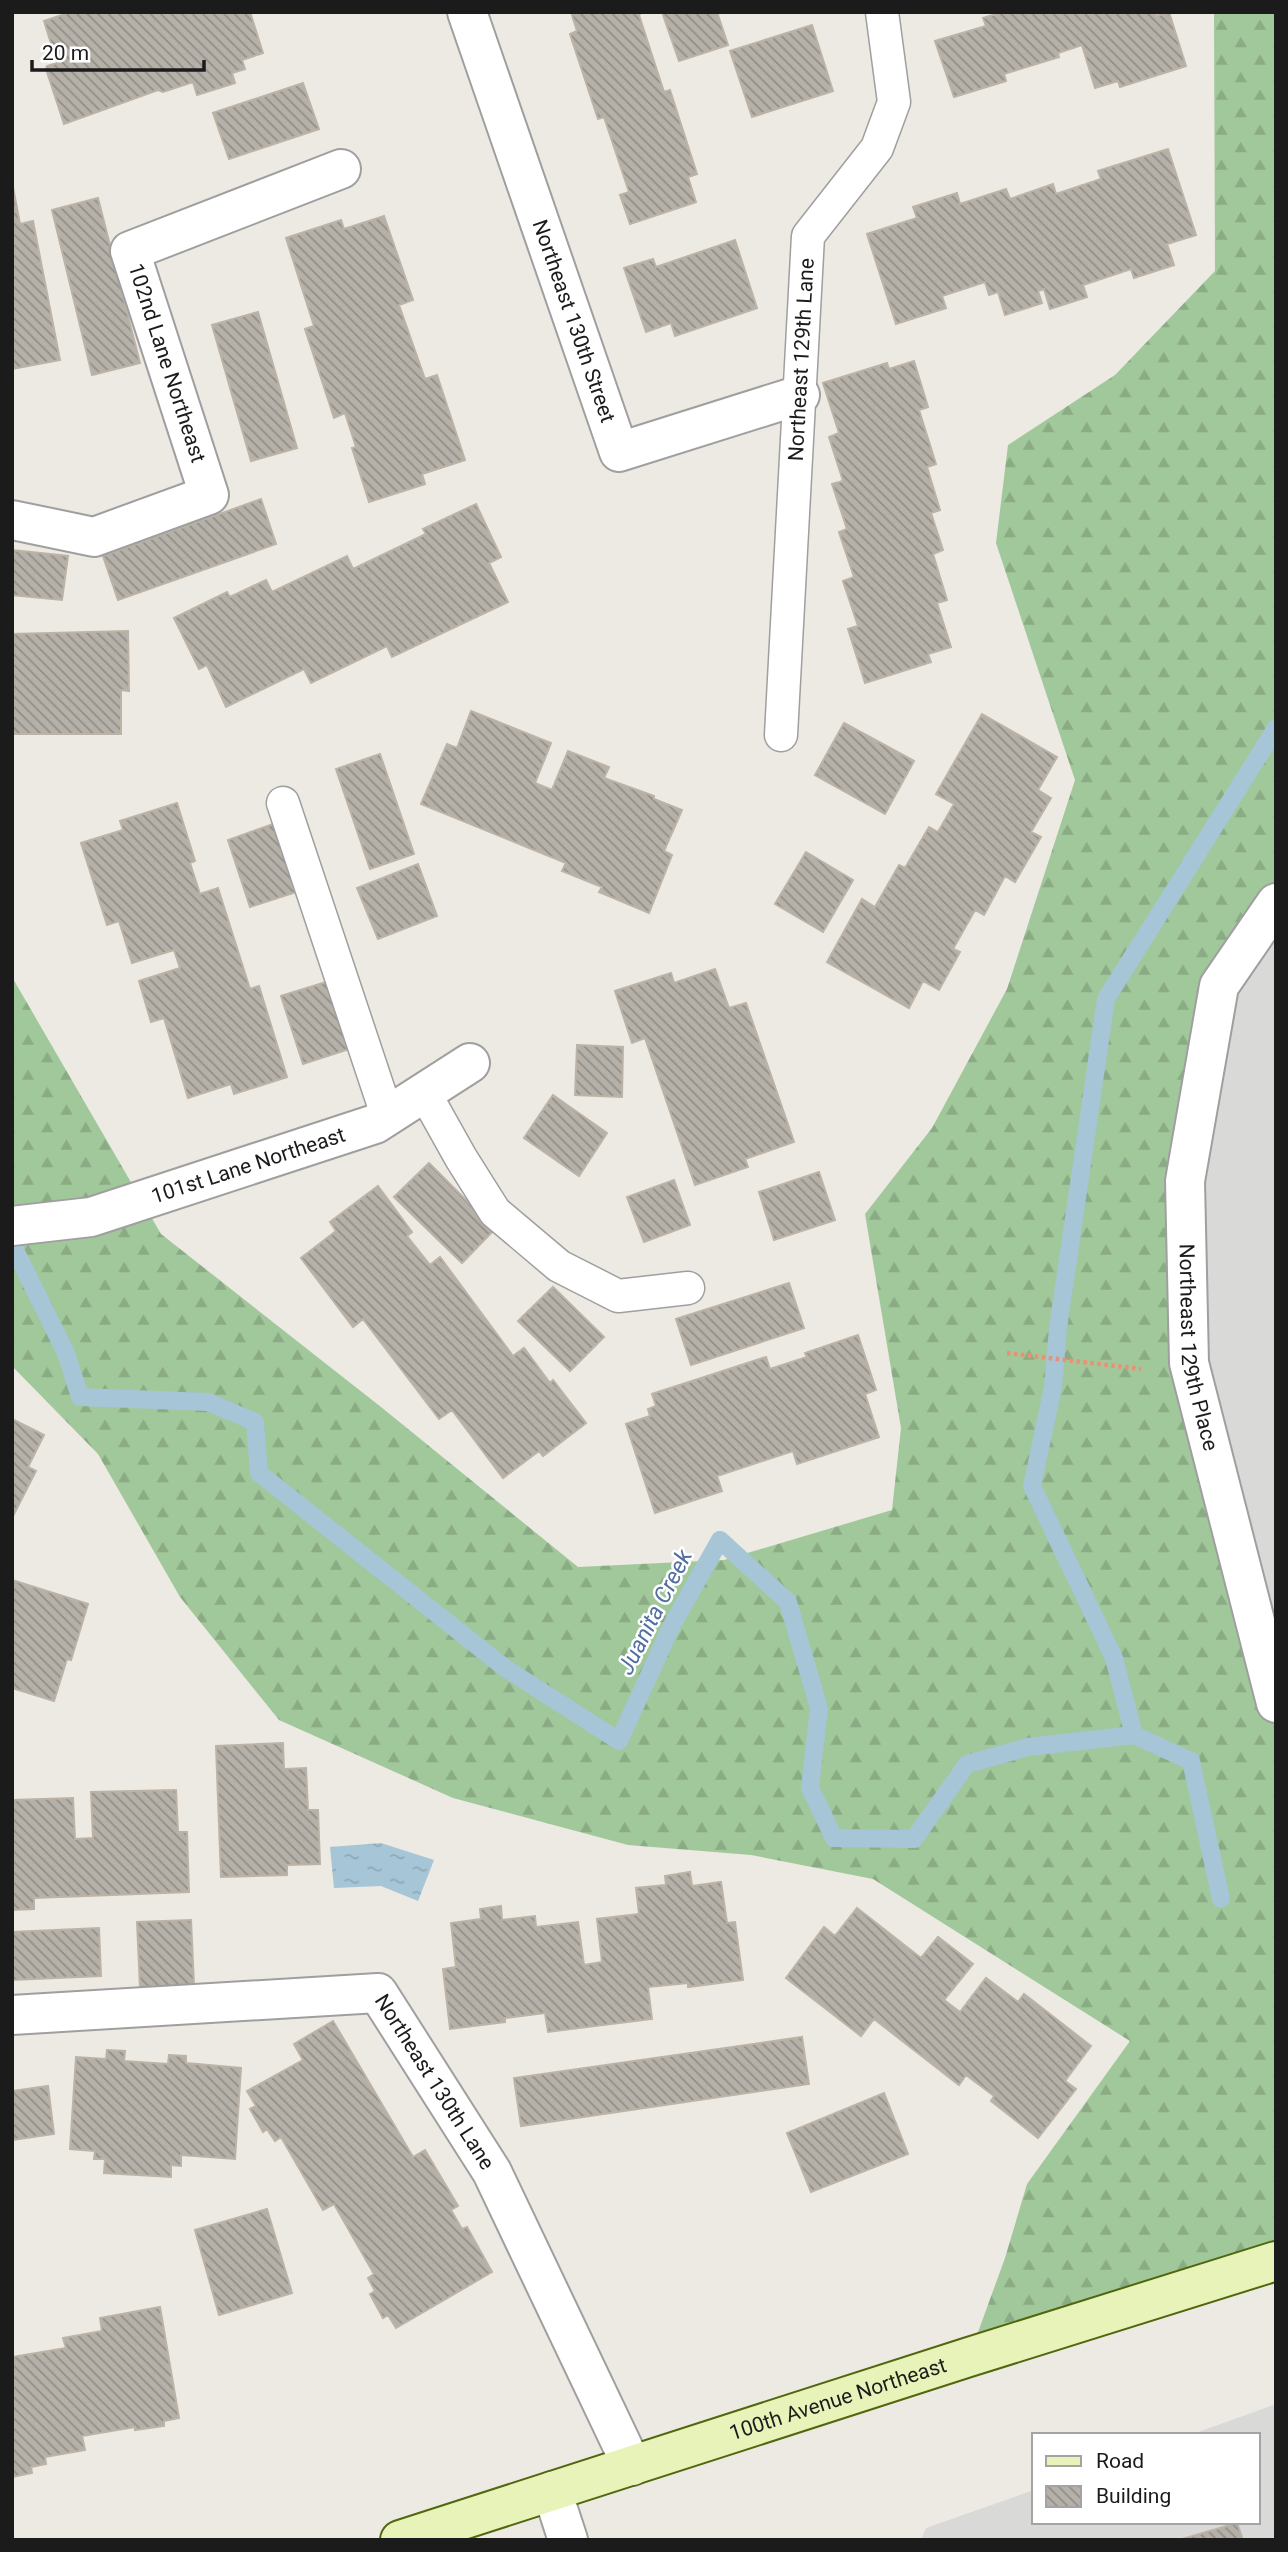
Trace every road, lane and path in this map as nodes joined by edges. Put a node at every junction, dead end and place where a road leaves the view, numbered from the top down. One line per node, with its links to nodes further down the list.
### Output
1 (467, 12): 4 (street, Northeast 130th Street)
2 (882, 12): 4 (lane, Northeast 129th Lane)
3 (341, 169): 5 (street, 102nd Lane Northeast)
4 (800, 395): 6 (lane, Northeast 129th Lane)
5 (12, 520)
6 (781, 735)
7 (282, 803): 11 (lane)
8 (1276, 903): 16 (street, Northeast 129th Place)
9 (470, 1063): 10 (street, 101st Lane Northeast)
10 (425, 1092): 11 (street, 101st Lane Northeast); 13 (lane)
11 (387, 1115): 12 (street, 101st Lane Northeast)
12 (12, 1226)
13 (688, 1288)
14 (1007, 1353): 15 (path)
15 (1153, 1370)
16 (1276, 1703)
17 (12, 2015): 19 (street, Northeast 130th Lane)
18 (1276, 2261): 19 (main road, 100th Avenue Northeast)
19 (632, 2466): 20 (main road, 100th Avenue Northeast)
20 (552, 2491): 21 (main road, 100th Avenue Northeast); 22 (street)
21 (400, 2540)
22 (568, 2540)

